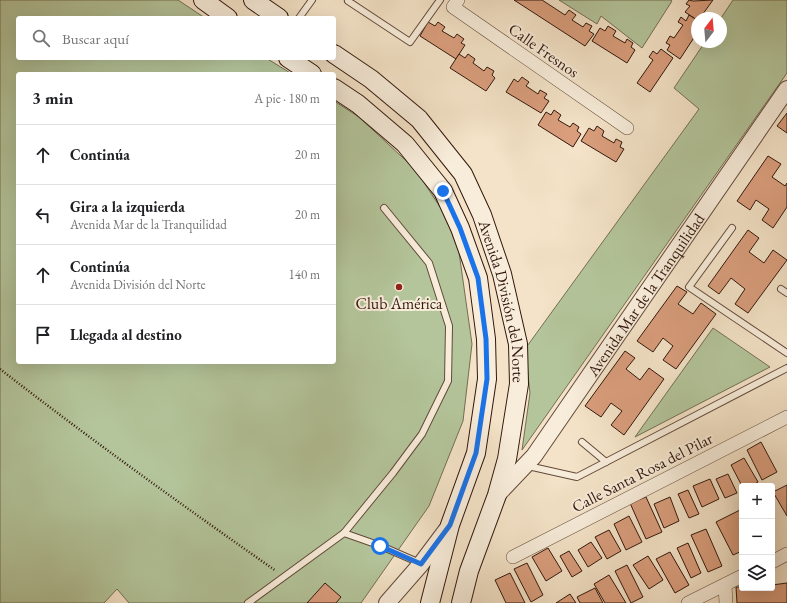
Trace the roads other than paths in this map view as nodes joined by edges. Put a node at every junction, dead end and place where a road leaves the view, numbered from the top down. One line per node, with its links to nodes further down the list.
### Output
1 (203, 0): 7 (main road)
2 (253, 0): 8 (main road)
3 (312, 0): 9 (lane)
4 (349, 0): 5 (lane)
5 (441, 0): 6 (lane, Calle Fresnos)
6 (455, 4): 15 (street, Calle Fresnos)
7 (225, 16)
8 (276, 16)
9 (300, 16)
10 (336, 55): 24 (main road, Avenida División del Norte)
11 (291, 60): 12 (main road)
12 (309, 72)
13 (336, 89): 26 (main road, Avenida División del Norte)
14 (787, 89): 24 (street, Avenida Mar de la Tranquilidad)
15 (626, 128)
16 (384, 208): 27 (lane)
17 (732, 228): 20 (lane)
18 (781, 289): 19 (lane)
19 (787, 293)
20 (787, 353)
21 (787, 368): 25 (lane)
22 (787, 418): 29 (street, Calle Santa Rosa del Pilar)
23 (582, 442): 25 (lane)
24 (516, 462): 25 (lane); 37 (main road, Avenida División del Norte)
25 (606, 462)
26 (450, 525): 31 (street); 36 (main road, Avenida División del Norte)
27 (344, 533): 31 (lane); 34 (lane)
28 (787, 554): 30 (street)
29 (513, 557)
30 (775, 560)
31 (421, 564): 35 (street)
32 (739, 578): 33 (street)
33 (725, 585): 38 (street); 39 (street)
34 (248, 603)
35 (387, 603)
36 (430, 603)
37 (461, 603)
38 (688, 603)
39 (726, 603)

